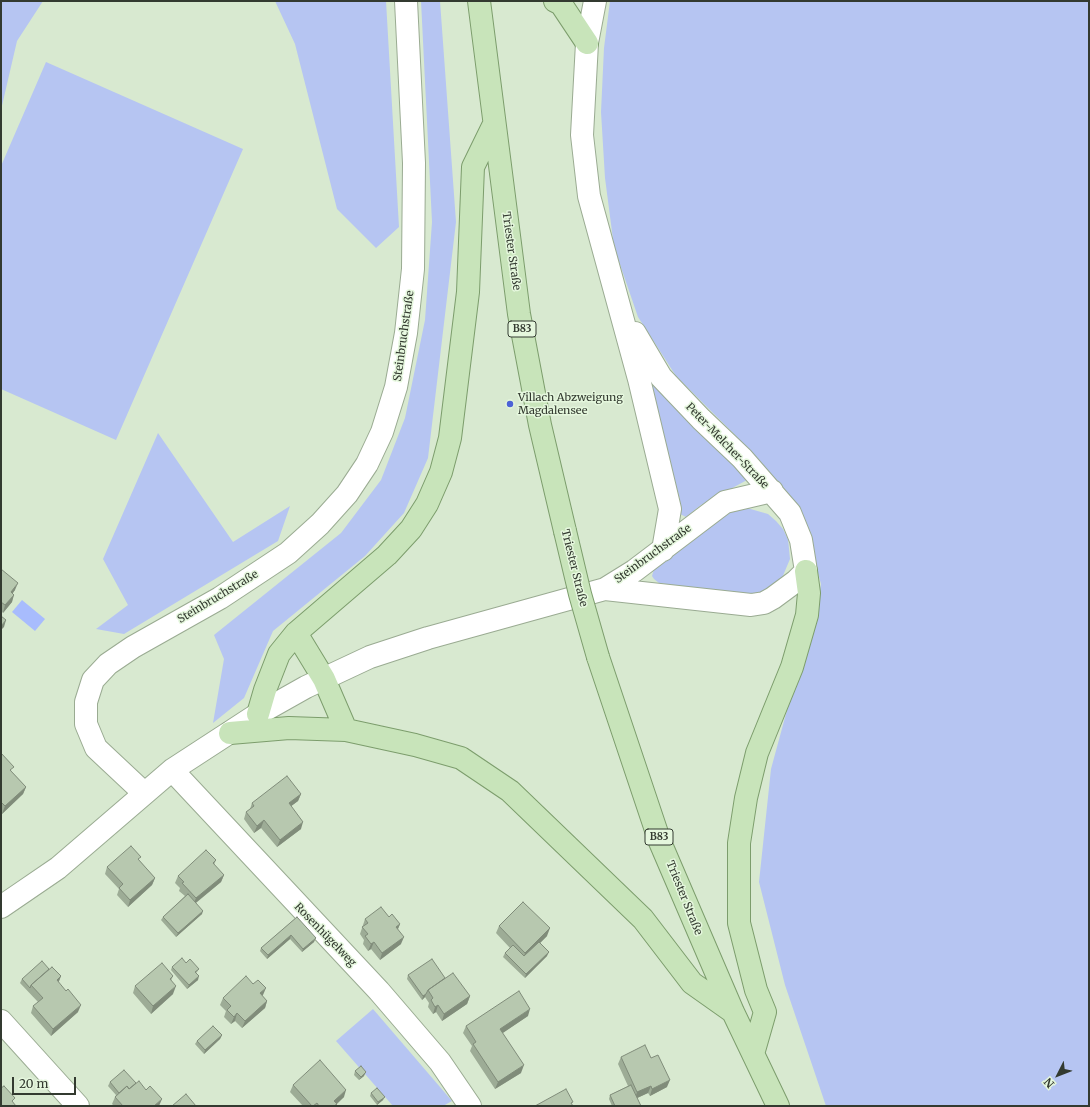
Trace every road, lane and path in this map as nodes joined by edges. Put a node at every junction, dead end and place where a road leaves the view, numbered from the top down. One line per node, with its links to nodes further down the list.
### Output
1 (406, 1): 18 (street, Steinbruchstraße)
2 (479, 1): 6 (main road, Triester Straße / B83)
3 (555, 1): 5 (main road)
4 (595, 1): 5 (street, Peter-Melcher-Straße)
5 (586, 43): 7 (street, Peter-Melcher-Straße)
6 (494, 124): 12 (main road); 20 (main road, Triester Straße / B83, bridge)
7 (621, 310): 8 (street, Peter-Melcher-Straße); 9 (street, Peter-Melcher-Straße)
8 (772, 491): 9 (street, Steinbruchstraße); 10 (street, Peter-Melcher-Straße)
9 (663, 550): 11 (street, Steinbruchstraße)
10 (806, 571): 11 (street); 22 (main road)
11 (605, 589): 13 (street, Steinbruchstraße)
12 (296, 633): 13 (main road); 14 (main road)
13 (324, 679): 14 (street, Steinbruchstraße); 15 (main road)
14 (258, 714): 16 (street, Steinbruchstraße)
15 (346, 730): 16 (main road); 20 (main road)
16 (230, 733): 17 (street, Steinbruchstraße)
17 (172, 770): 18 (street, Steinbruchstraße); 24 (street, Rosenhügelweg)
18 (144, 793): 19 (street, Steinbruchstraße)
19 (1, 906)
20 (733, 1012): 22 (main road, Triester Straße / B83)
21 (1, 1020): 23 (street)
22 (753, 1054): 25 (main road, Triester Straße / B83)
23 (78, 1106)
24 (470, 1106)
25 (778, 1106)

